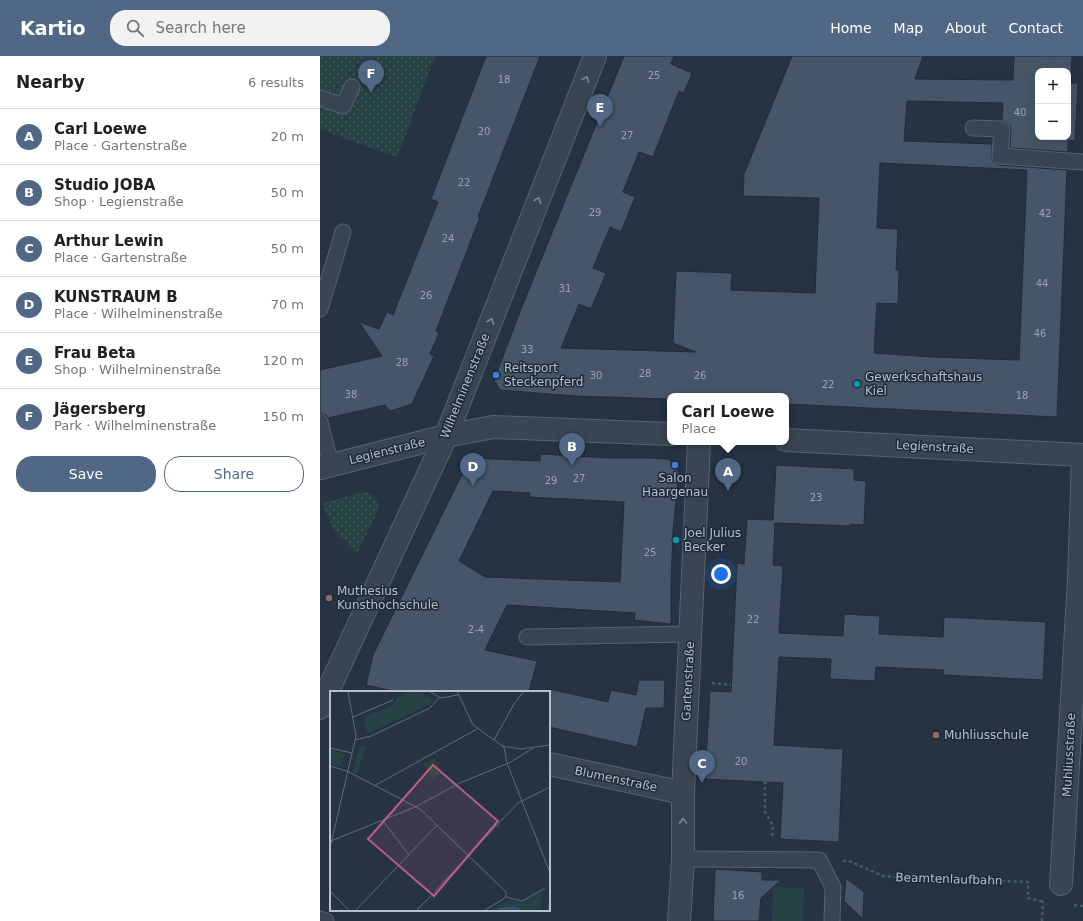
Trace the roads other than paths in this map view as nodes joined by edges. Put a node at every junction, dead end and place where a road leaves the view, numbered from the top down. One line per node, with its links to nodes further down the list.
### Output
1 (595, 56): 10 (street, Wilhelminenstraße, one-way to 1)
2 (352, 87): 3 (lane)
3 (320, 98)
4 (973, 128): 5 (lane)
5 (1083, 162)
6 (343, 232): 7 (lane)
7 (320, 308)
8 (320, 422): 15 (lane)
9 (667, 434): 10 (street, Legienstraße)
10 (446, 436): 15 (street, Legienstraße); 18 (street, Wilhelminenstraße)
11 (789, 440): 13 (street, Legienstraße)
12 (699, 445): 16 (street, Gartenstraße)
13 (1083, 455)
14 (1083, 459): 24 (street, Muhliusstraße)
15 (325, 466)
16 (690, 634): 17 (lane); 22 (street, Gartenstraße)
17 (527, 637)
18 (320, 708)
19 (320, 718): 20 (street)
20 (330, 720)
21 (550, 764): 22 (street, Blumenstraße)
22 (683, 793): 23 (street, Gartenstraße, one-way to 22)
23 (683, 854): 27 (street, Gartenstraße); 28 (lane)
24 (1064, 894)
25 (320, 919): 26 (lane)
26 (326, 921)
27 (679, 921)
28 (832, 921)

